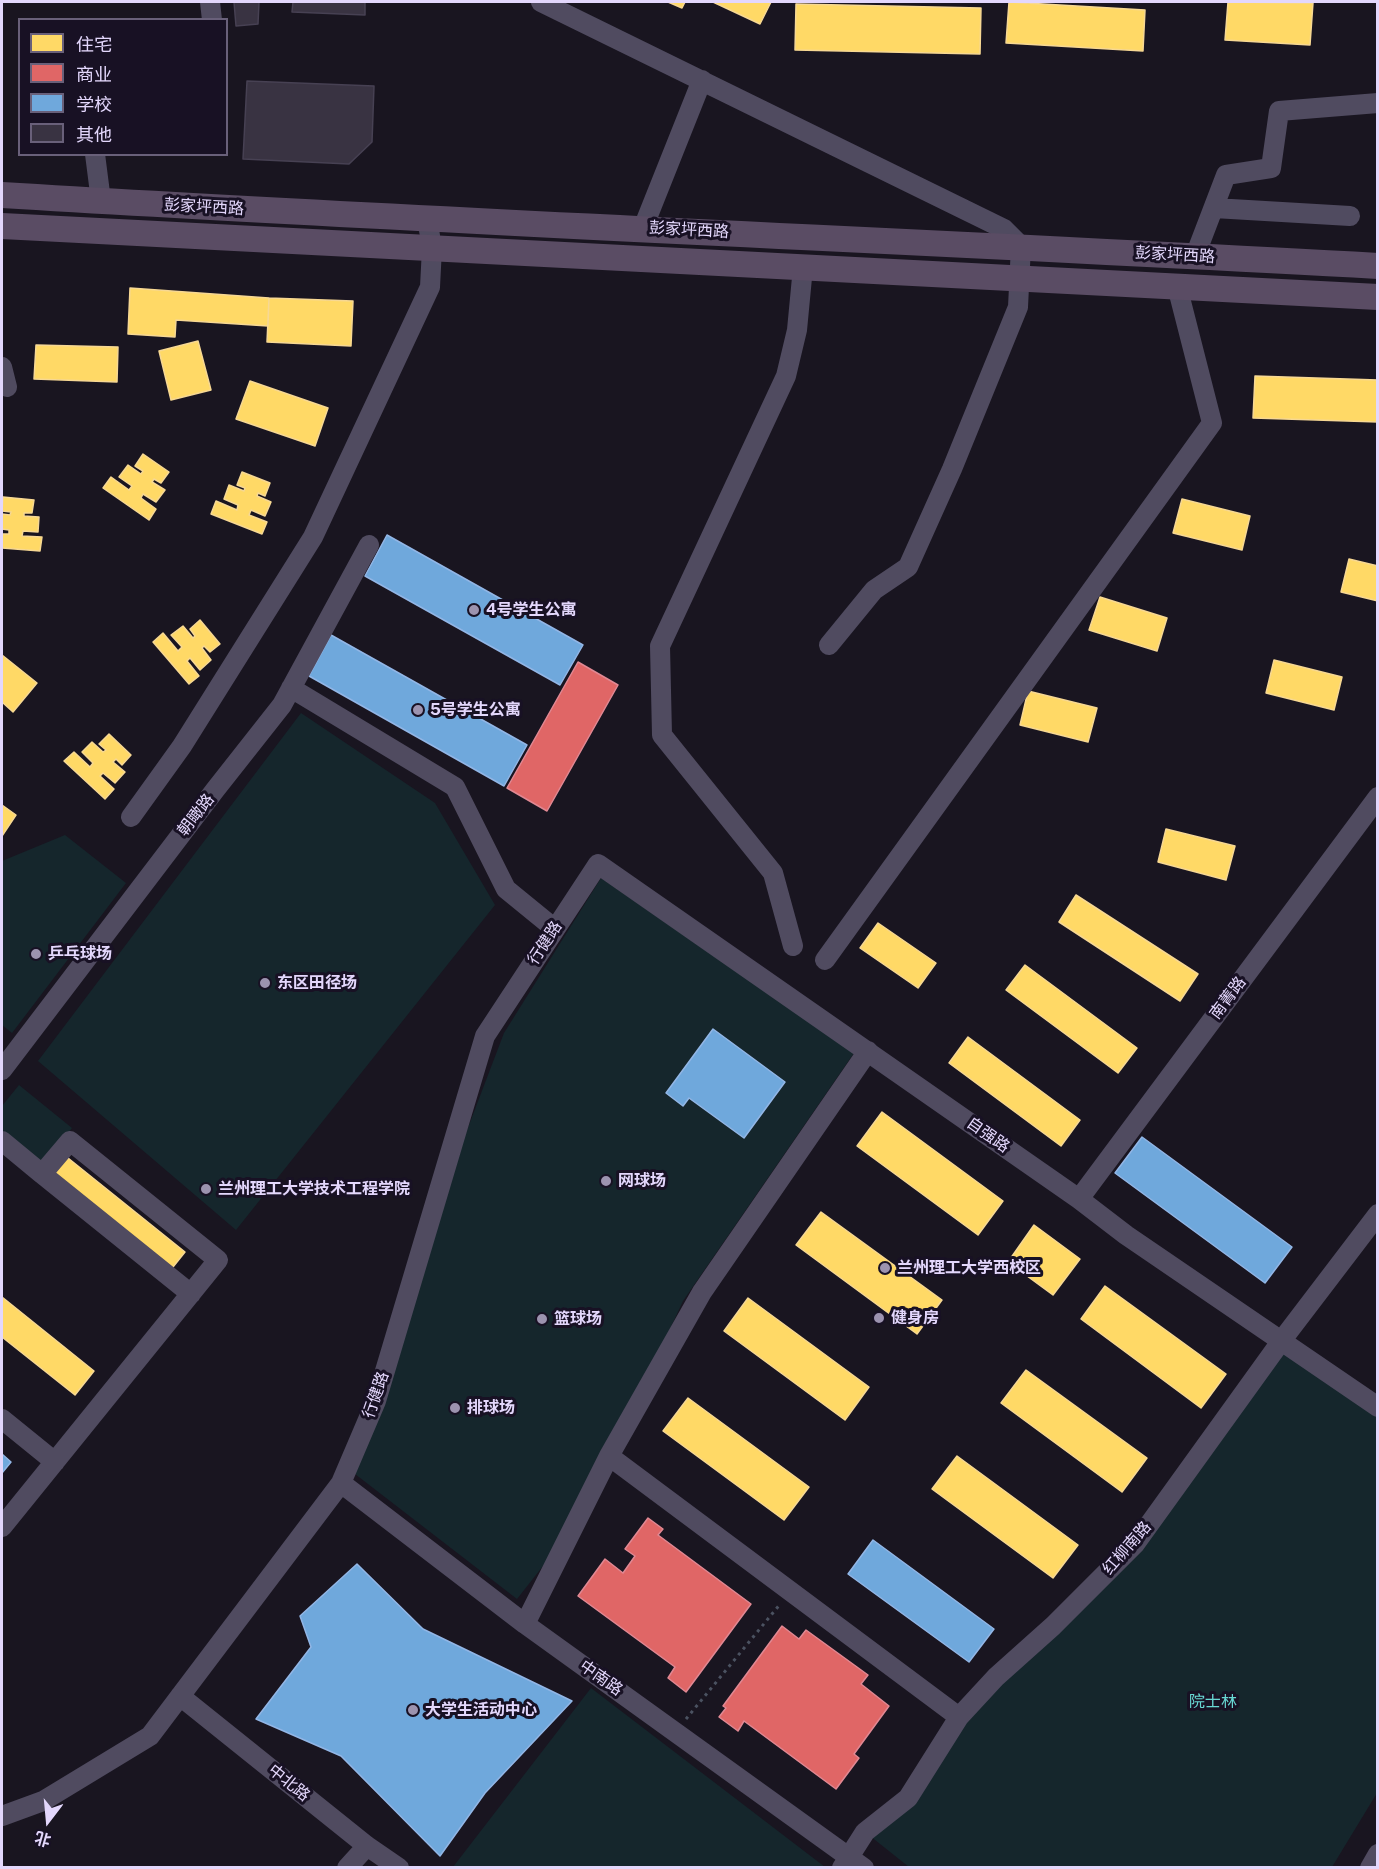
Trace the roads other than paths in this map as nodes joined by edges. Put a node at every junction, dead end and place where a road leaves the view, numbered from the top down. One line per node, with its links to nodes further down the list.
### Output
1 (210, 2): 3 (street)
2 (541, 2): 4 (street)
3 (212, 18)
4 (702, 80): 13 (street); 14 (street)
5 (1377, 103): 9 (street)
6 (95, 156): 8 (street)
7 (2, 195): 8 (main road, 彭家坪西路)
8 (101, 201): 11 (main road, 彭家坪西路)
9 (1214, 208): 10 (street); 16 (street)
10 (1350, 216)
11 (427, 218): 13 (main road, 彭家坪西路); 15 (street)
12 (2, 226): 15 (main road, 彭家坪西路)
13 (643, 228): 14 (main road, 彭家坪西路)
14 (1021, 246): 16 (main road, 彭家坪西路); 19 (street)
15 (432, 248): 18 (main road, 彭家坪西路); 28 (street)
16 (1195, 256): 17 (main road, 彭家坪西路)
17 (1377, 266)
18 (803, 267): 19 (main road, 彭家坪西路); 31 (street)
19 (1020, 278): 20 (main road, 彭家坪西路); 25 (street)
20 (1178, 286): 21 (main road, 彭家坪西路); 32 (street)
21 (1377, 297)
22 (2, 367): 23 (street)
23 (7, 387)
24 (369, 545): 26 (street, 朝瞰路)
25 (829, 645)
26 (291, 688): 30 (street); 34 (street, 朝瞰路)
27 (1377, 797): 37 (street, 南菁路)
28 (131, 817)
29 (598, 864): 30 (street, 行健路); 33 (street, 自强路)
30 (555, 929): 45 (street, 行健路)
31 (793, 946)
32 (825, 960)
33 (868, 1051): 37 (street, 自强路); 43 (street)
34 (2, 1070)
35 (2, 1141): 36 (street)
36 (42, 1174): 39 (street); 39 (street)
37 (1079, 1199): 40 (street, 自强路)
38 (1377, 1214): 40 (street, 红柳南路)
39 (191, 1294): 44 (street)
40 (1282, 1340): 41 (street, 自强路); 49 (street, 红柳南路)
41 (1377, 1407)
42 (2, 1419): 44 (street)
43 (609, 1456): 47 (street); 49 (street)
44 (55, 1462): 46 (street)
45 (341, 1484): 47 (street, 中南路); 48 (street, 行健路)
46 (2, 1527)
47 (525, 1624): 53 (street, 中南路)
48 (180, 1696): 50 (street, 行健路); 51 (street, 中北路)
49 (959, 1717): 53 (street, 红柳南路)
50 (2, 1816)
51 (367, 1846): 54 (street); 55 (street, 中北路)
52 (1377, 1854): 56 (street)
53 (852, 1864)
54 (346, 1868)
55 (399, 1868)
56 (1370, 1868)

